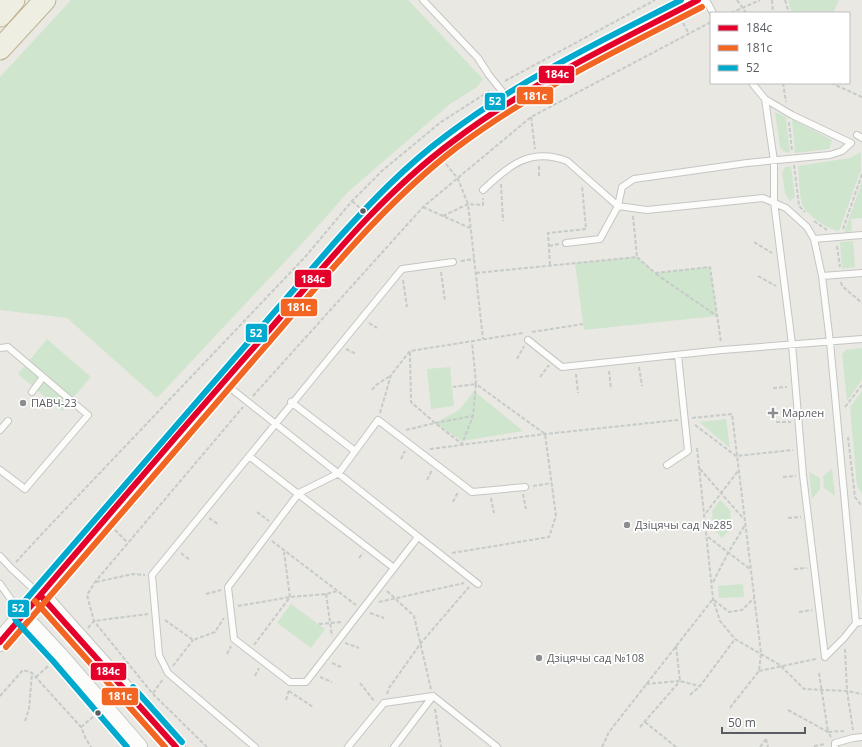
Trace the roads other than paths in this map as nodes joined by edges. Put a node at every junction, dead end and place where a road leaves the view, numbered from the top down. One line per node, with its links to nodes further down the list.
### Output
1 (14, 0): 7 (highway)
2 (45, 0): 8 (highway)
3 (423, 0): 11 (lane)
4 (698, 0): 11 (main road)
5 (706, 0): 6 (lane)
6 (712, 12)
7 (0, 16)
8 (0, 49)
9 (753, 84): 10 (lane)
10 (765, 99): 12 (lane); 12 (lane)
11 (510, 101): 29 (main road)
12 (774, 161): 14 (lane); 15 (lane)
13 (483, 190): 15 (lane)
14 (774, 202): 15 (lane); 17 (lane); 25 (lane)
15 (618, 206): 18 (lane)
16 (862, 235): 17 (lane)
17 (814, 239): 21 (lane)
18 (566, 244)
19 (453, 262): 31 (lane)
20 (862, 273): 21 (lane)
21 (822, 276): 24 (lane)
22 (862, 339): 24 (lane)
23 (528, 340): 27 (lane)
24 (830, 342): 25 (lane); 49 (lane)
25 (792, 344): 27 (lane); 49 (lane)
26 (0, 348): 28 (lane)
27 (678, 355): 37 (lane)
28 (43, 377): 30 (lane); 38 (lane)
29 (223, 382): 33 (lane); 47 (main road)
30 (32, 392)
31 (291, 402): 33 (lane); 35 (lane)
32 (8, 421): 34 (lane)
33 (275, 423): 36 (lane); 39 (lane)
34 (0, 430)
35 (355, 451): 39 (lane); 40 (lane)
36 (249, 456): 41 (lane); 56 (lane)
37 (667, 465)
38 (0, 470)
39 (339, 473): 41 (lane); 42 (lane)
40 (523, 487)
41 (299, 493): 44 (lane); 44 (lane)
42 (418, 537): 44 (lane); 45 (lane)
43 (0, 556): 47 (lane)
44 (394, 568)
45 (475, 583)
46 (0, 584): 48 (lane)
47 (41, 596): 48 (main road); 55 (main road)
48 (22, 616): 50 (main road); 54 (main road)
49 (859, 622)
50 (0, 642)
51 (433, 696): 57 (lane); 58 (lane); 59 (lane)
52 (862, 737): 53 (lane)
53 (835, 745)
54 (138, 747)
55 (176, 747)
56 (255, 747)
57 (348, 747)
58 (394, 747)
59 (497, 747)

